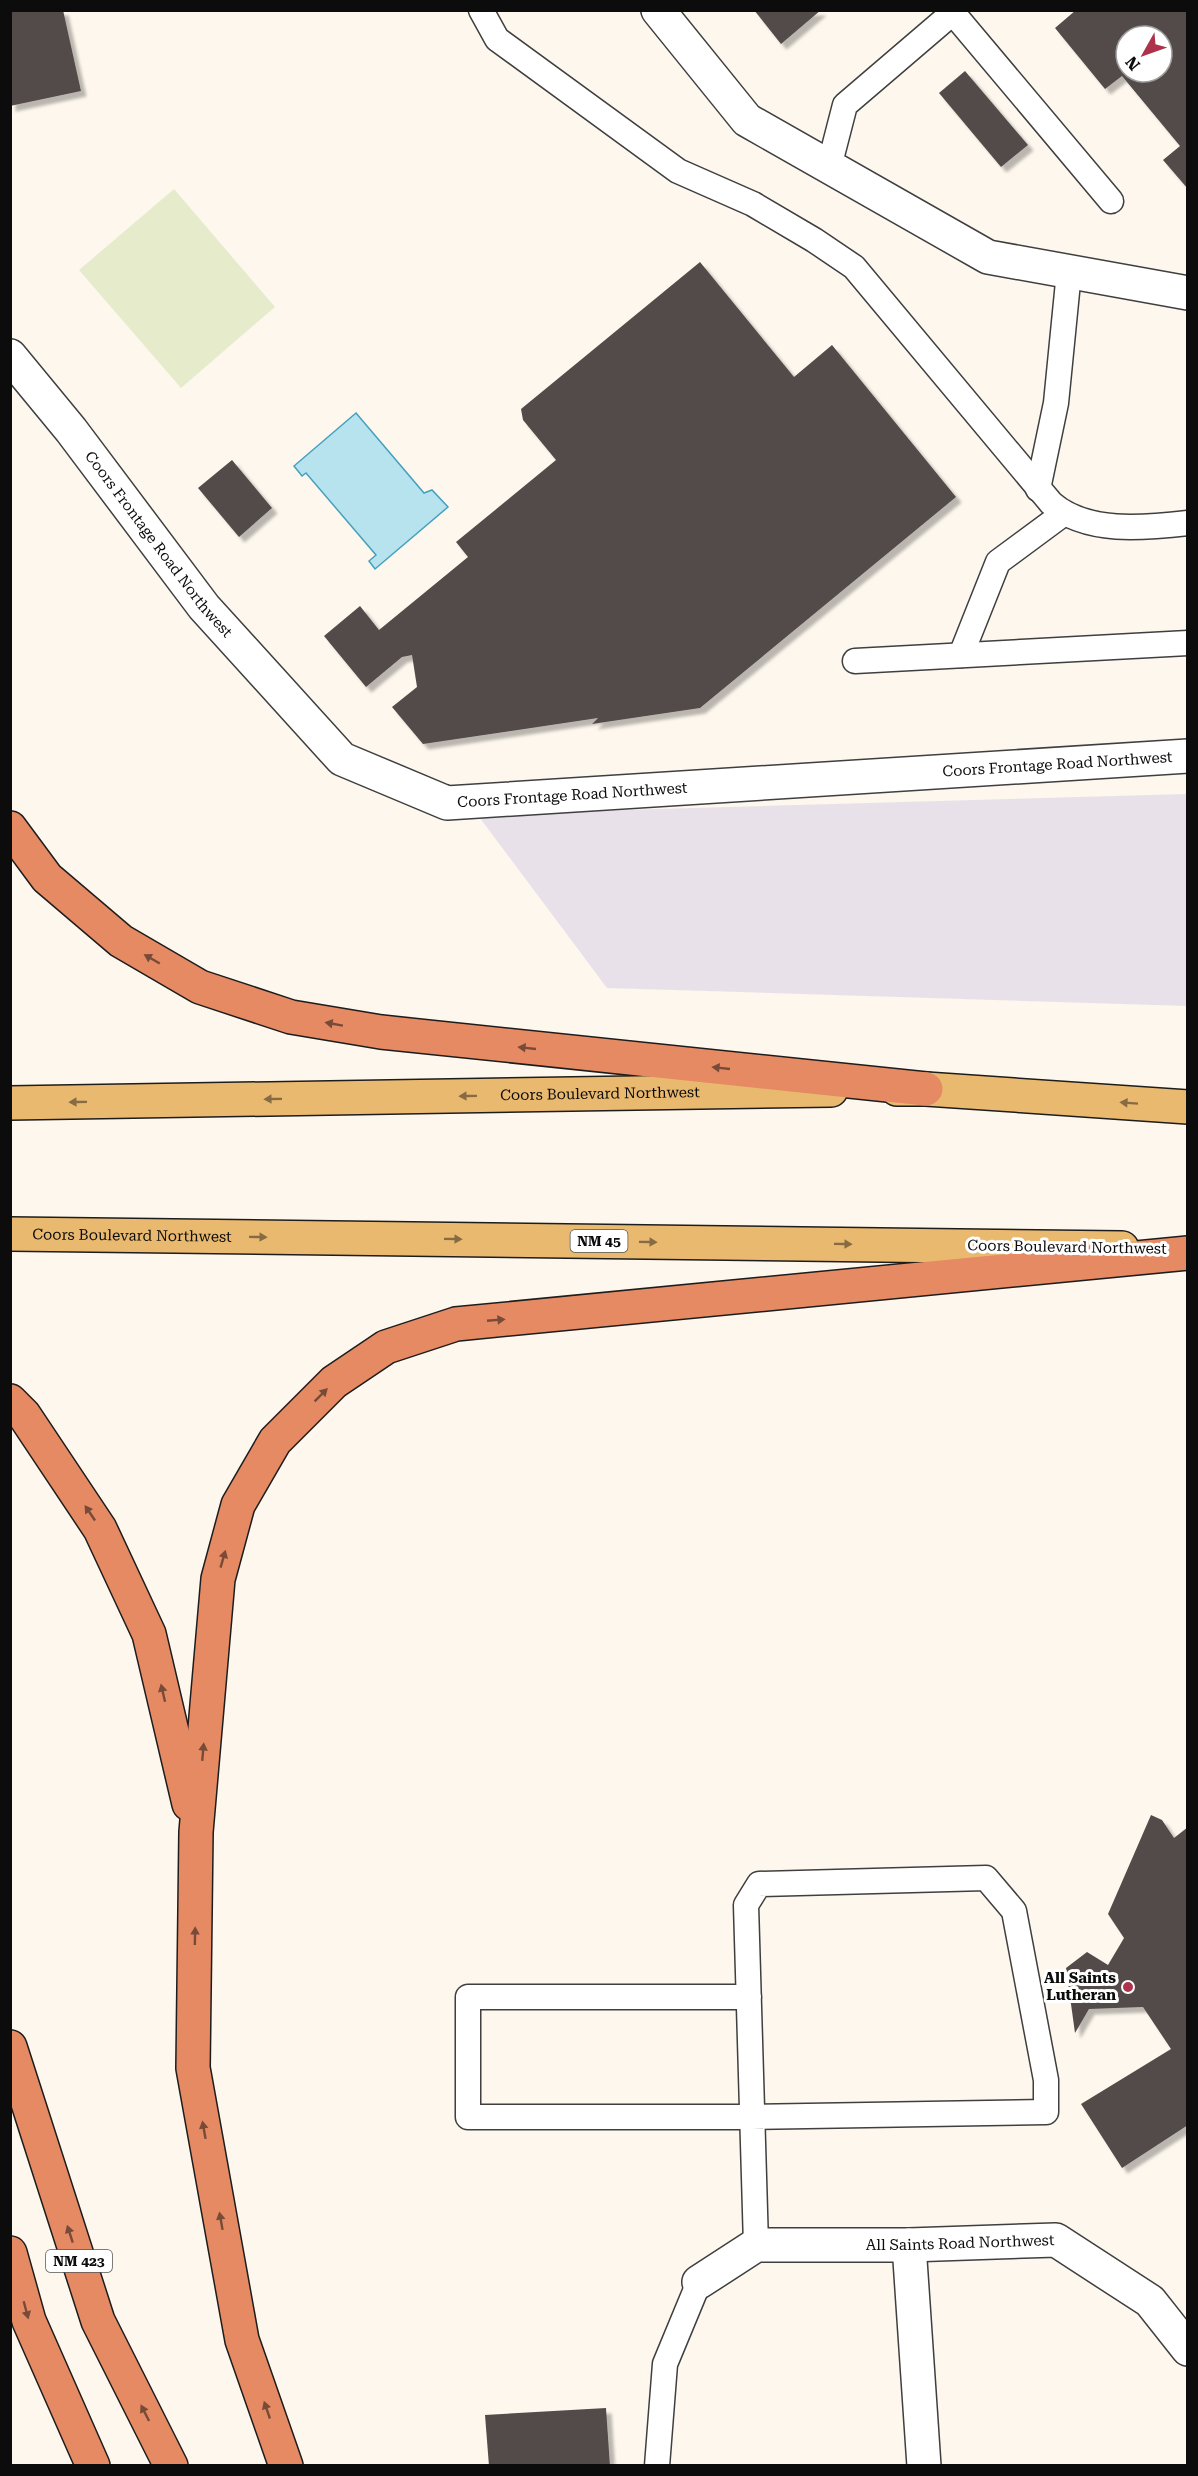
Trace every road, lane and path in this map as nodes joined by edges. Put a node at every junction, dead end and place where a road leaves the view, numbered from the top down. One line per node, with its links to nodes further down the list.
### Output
1 (481, 10): 9 (lane)
2 (658, 10): 4 (street)
3 (954, 12): 4 (lane); 5 (lane)
4 (829, 167): 6 (street)
5 (1111, 201)
6 (1069, 272): 7 (street); 9 (lane)
7 (1188, 294)
8 (10, 356): 15 (street, Coors Frontage Road Northwest)
9 (1038, 489): 10 (lane)
10 (1063, 514): 11 (lane); 13 (lane)
11 (1188, 523)
12 (1188, 643): 13 (lane)
13 (961, 655): 14 (lane)
14 (855, 661)
15 (1188, 756)
16 (10, 828): 17 (highway, one-way to 16)
17 (926, 1089): 18 (main road, Coors Boulevard Northwest, one-way to 18); 19 (main road, Coors Boulevard Northwest, one-way to 17)
18 (10, 1103)
19 (1188, 1107)
20 (10, 1234): 21 (main road, Coors Boulevard Northwest / NM 45, one-way to 21)
21 (1188, 1251): 23 (highway, one-way to 21)
22 (10, 1401): 23 (highway, one-way to 22)
23 (196, 1832): 34 (highway, one-way to 23)
24 (749, 1997): 26 (lane); 26 (lane); 26 (lane)
25 (10, 2048): 33 (highway, NM 423, one-way to 25)
26 (752, 2117): 27 (lane)
27 (756, 2245): 28 (street, All Saints Road Northwest); 30 (street)
28 (909, 2245): 31 (street, All Saints Road Northwest); 36 (street)
29 (10, 2253): 32 (highway, one-way to 32)
30 (699, 2282): 35 (lane)
31 (1188, 2349)
32 (93, 2466)
33 (171, 2466)
34 (286, 2466)
35 (657, 2466)
36 (924, 2466)

